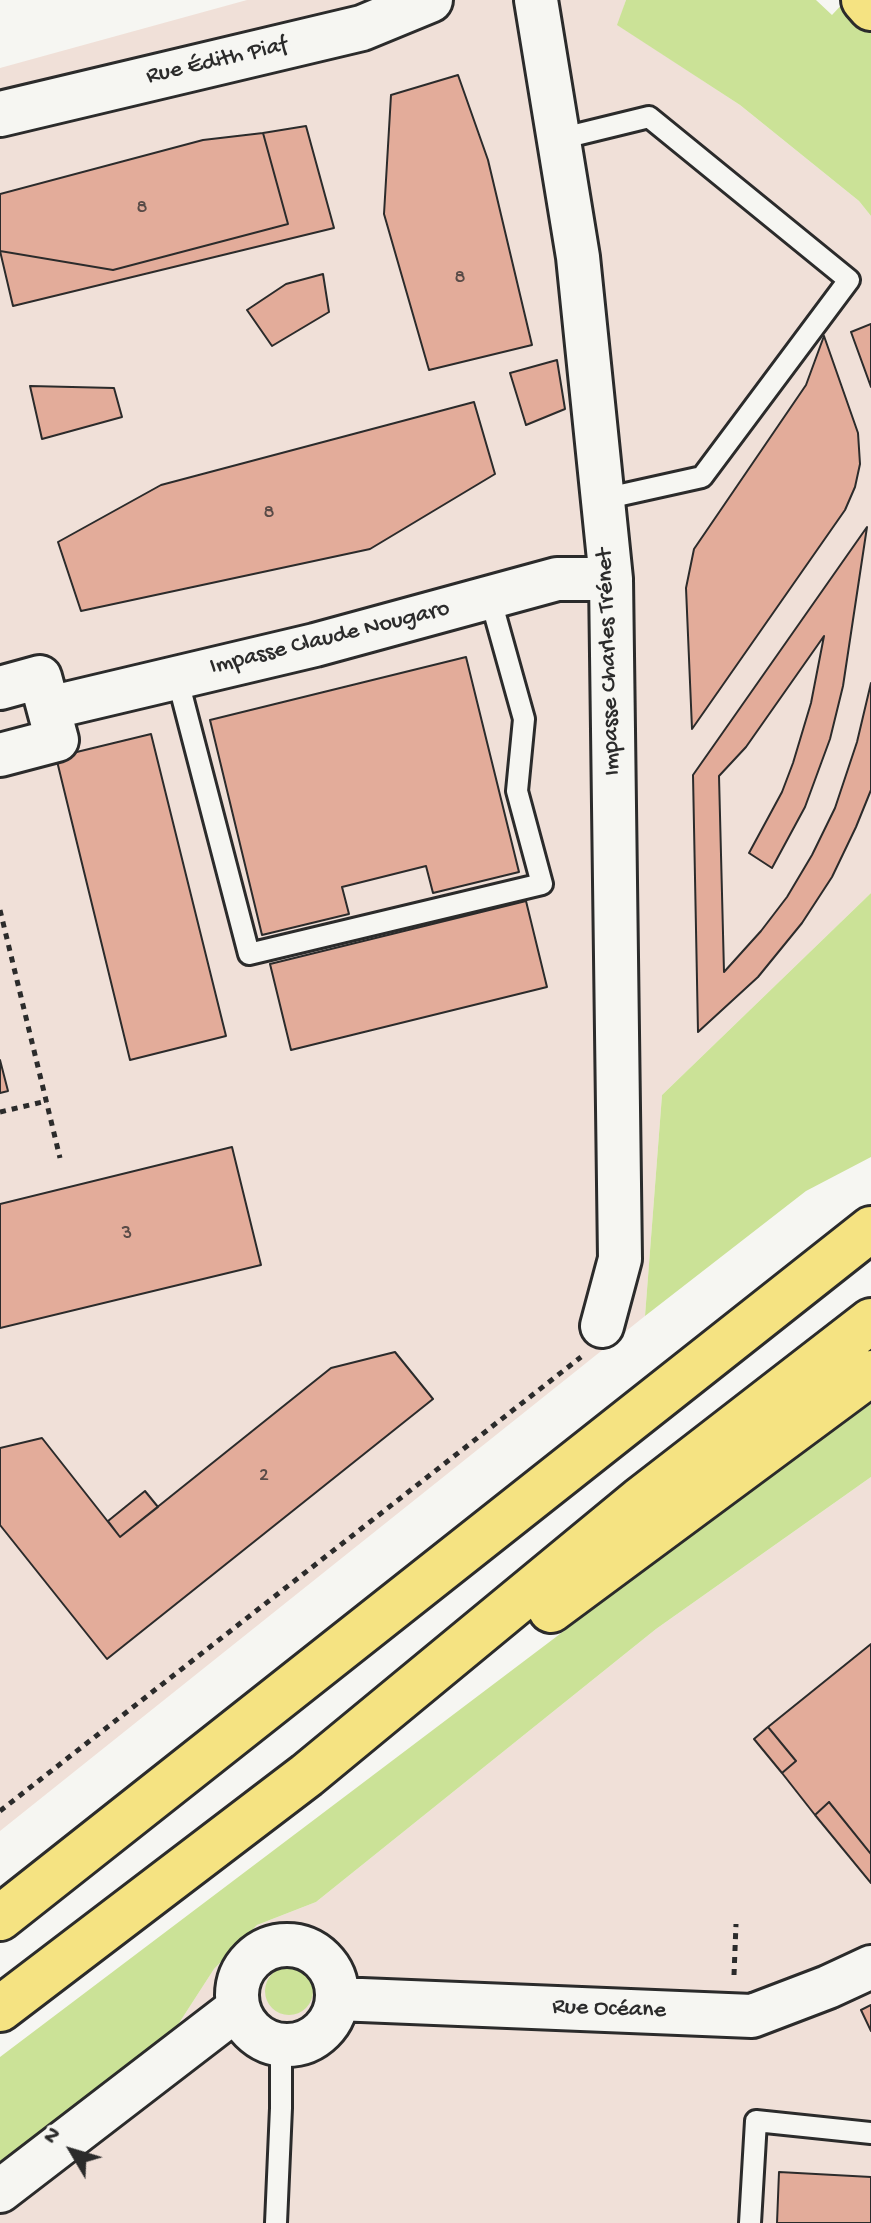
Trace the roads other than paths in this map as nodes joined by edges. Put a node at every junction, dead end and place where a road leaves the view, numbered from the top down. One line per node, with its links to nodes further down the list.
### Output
1 (430, 0): 5 (street, Rue Édith Piaf)
2 (536, 0): 6 (street, Impasse Charles Trénet)
3 (864, 0): 4 (highway)
4 (871, 8)
5 (0, 114)
6 (559, 139): 7 (street, Impasse Charles Trénet); 7 (lane)
7 (603, 499): 8 (street, Impasse Charles Trénet)
8 (611, 579): 9 (street, Impasse Claude Nougaro); 18 (street, Impasse Charles Trénet)
9 (490, 597): 10 (street, Impasse Claude Nougaro); 10 (lane)
10 (177, 677): 12 (street, Impasse Claude Nougaro)
11 (0, 688): 12 (street)
12 (49, 708): 13 (street)
13 (0, 755)
14 (871, 1194): 16 (highway)
15 (871, 1229): 16 (highway)
16 (797, 1288): 21 (highway)
17 (871, 1321): 20 (highway)
18 (602, 1326)
19 (871, 1373): 20 (highway)
20 (307, 1775): 25 (highway)
21 (0, 1918)
22 (871, 1967): 23 (street, Rue Océane)
23 (337, 1999): 24 (street); 26 (street)
24 (238, 2008): 26 (street); 28 (street)
25 (0, 2009)
26 (281, 2045): 29 (lane)
27 (871, 2133): 30 (lane)
28 (0, 2191)
29 (276, 2223)
30 (750, 2223)

